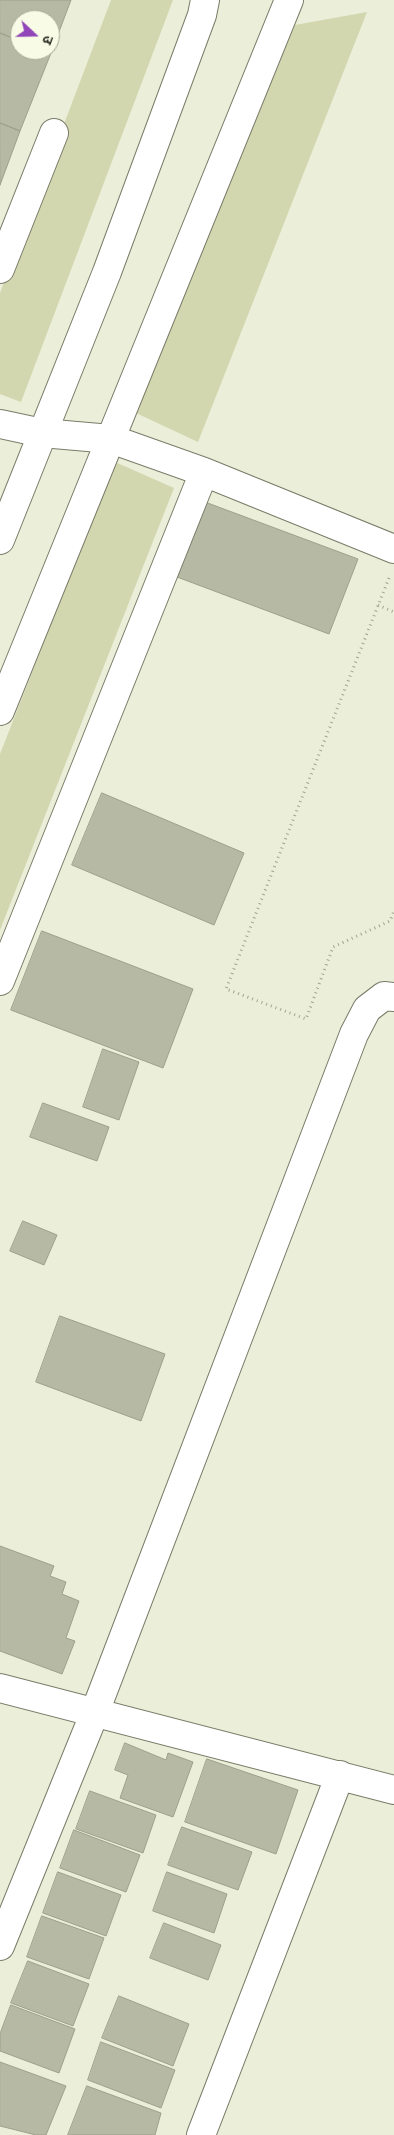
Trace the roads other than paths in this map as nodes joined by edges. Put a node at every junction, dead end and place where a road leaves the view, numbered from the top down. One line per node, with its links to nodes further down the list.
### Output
1 (204, 0): 6 (street)
2 (289, 0): 7 (street)
3 (54, 133): 4 (street)
4 (0, 269)
5 (0, 424): 6 (street)
6 (42, 433): 7 (street); 9 (street)
7 (110, 439): 8 (street); 11 (street)
8 (204, 472): 10 (street); 12 (street)
9 (0, 540)
10 (392, 562)
11 (0, 711)
12 (0, 981)
13 (394, 997): 15 (street)
14 (0, 1688): 15 (street)
15 (95, 1712): 16 (street); 18 (street)
16 (340, 1775): 17 (street); 19 (street)
17 (394, 1790)
18 (0, 1946)
19 (201, 2135)

